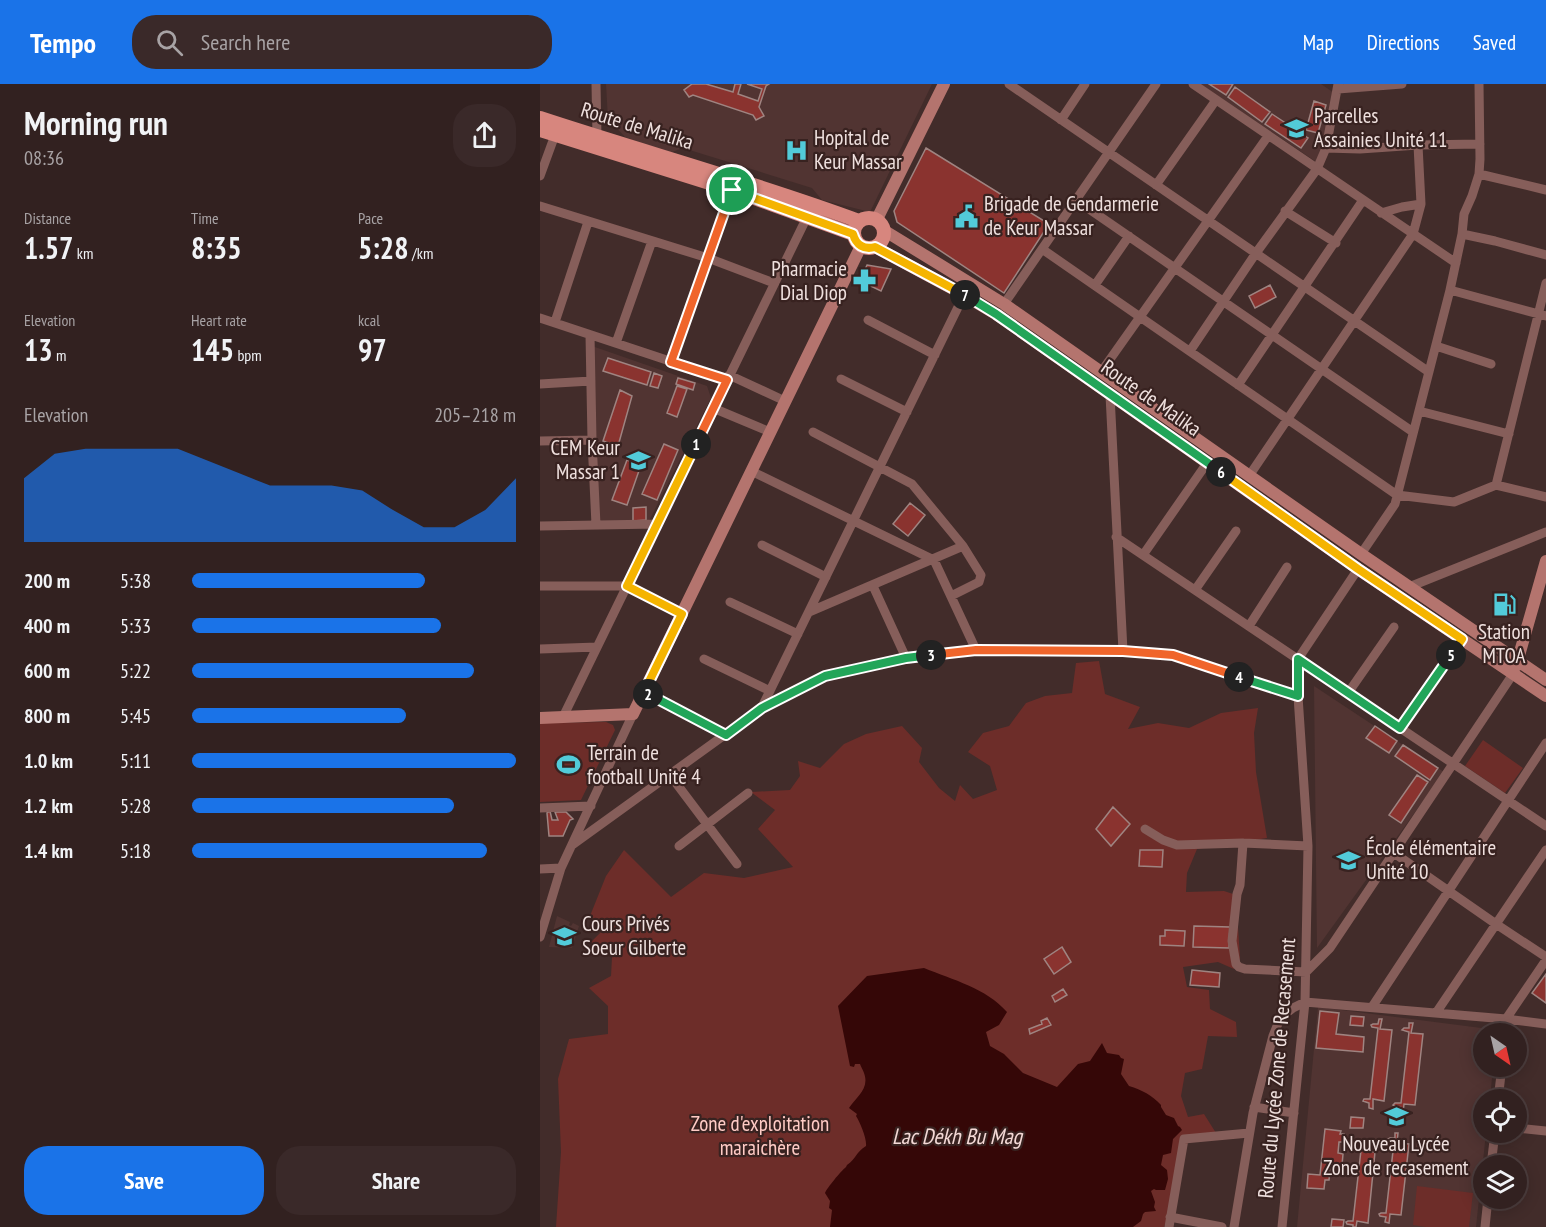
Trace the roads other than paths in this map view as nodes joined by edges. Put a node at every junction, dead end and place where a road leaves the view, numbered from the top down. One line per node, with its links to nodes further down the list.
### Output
1 (596, 84): 15 (street)
2 (944, 84): 36 (main road)
3 (1085, 84): 12 (street)
4 (1156, 84): 20 (street)
5 (1193, 84): 10 (street)
6 (1402, 84): 9 (street)
7 (1479, 84): 17 (street)
8 (1013, 85): 12 (street)
9 (1338, 86): 19 (street)
10 (1216, 100): 16 (street); 24 (street)
11 (540, 118): 15 (main road, Route de Malika)
12 (1061, 120): 20 (street)
13 (540, 130): 14 (main road, Route de Malika)
14 (555, 135): 23 (street); 25 (main road, Route de Malika)
15 (597, 136): 40 (main road, Route de Malika)
16 (1268, 136): 21 (street); 34 (street)
17 (1480, 144): 18 (street); 22 (street)
18 (1418, 145): 19 (street); 29 (street)
19 (1326, 148): 21 (street)
20 (1108, 152): 24 (street); 27 (street)
21 (1317, 169): 28 (street); 31 (street)
22 (1479, 174): 26 (street); 38 (street)
23 (540, 176)
24 (1156, 185): 34 (street)
25 (732, 190): 33 (main road, Route de Malika); 46 (street)
26 (1546, 190)
27 (1076, 200): 39 (street); 43 (street)
28 (1363, 200): 32 (street); 42 (street)
29 (1421, 204): 32 (street); 37 (street)
30 (540, 206): 35 (street)
31 (1285, 211): 42 (street); 44 (street)
32 (1382, 213): 37 (street)
33 (807, 217): 40 (main road, Route de Malika); 49 (street)
34 (1208, 221): 44 (street); 48 (street)
35 (588, 222): 41 (street); 62 (street)
36 (881, 225): 40 (main road); 40 (main road); 56 (main road, Route de Malika)
37 (1413, 234): 47 (street); 61 (street)
38 (1462, 234): 45 (street); 47 (street)
39 (1129, 236): 48 (street); 51 (street)
40 (862, 237): 54 (main road, Route de Malika); 80 (main road)
41 (652, 240): 46 (street); 65 (street)
42 (1335, 243): 52 (street)
43 (1042, 249): 51 (street); 56 (street)
44 (1256, 253): 52 (street); 55 (street)
45 (1546, 255)
46 (708, 258): 49 (street); 69 (street)
47 (1456, 263): 53 (street)
48 (1175, 268): 55 (street); 58 (street)
49 (774, 283): 74 (street)
50 (1546, 283): 57 (street)
51 (1095, 285): 58 (street)
52 (1305, 287): 61 (street); 64 (street)
53 (1450, 290): 57 (street); 66 (street)
54 (964, 295): 68 (street); 79 (main road, Route de Malika)
55 (1223, 301): 64 (street); 67 (street)
56 (1004, 304): 72 (main road, Route de Malika)
57 (1542, 315): 88 (street)
58 (1140, 317): 67 (street); 72 (street)
59 (540, 318): 62 (street)
60 (868, 320): 68 (street)
61 (1355, 321): 71 (street); 73 (street)
62 (555, 322): 63 (street)
63 (590, 334): 65 (street); 76 (street)
64 (1273, 335): 71 (street); 78 (street)
65 (616, 343): 69 (street)
66 (1436, 346): 70 (street); 73 (street)
67 (1190, 351): 78 (street)
68 (935, 355): 83 (street)
69 (671, 362): 74 (street)
70 (1491, 364)
71 (1321, 369): 84 (street); 87 (street)
72 (1101, 372): 94 (main road, Route de Malika)
73 (1429, 372): 82 (street)
74 (728, 378): 80 (street); 81 (street)
75 (841, 379): 83 (street)
76 (591, 381): 77 (street); 89 (street)
77 (540, 384)
78 (1238, 385): 84 (street)
79 (1110, 395): 91 (main road, Route de Malika); 104 (street)
80 (785, 401): 85 (main road)
81 (713, 408): 85 (street); 99 (street)
82 (1419, 411): 87 (street); 88 (street)
83 (907, 412): 92 (street)
84 (1287, 419): 94 (street); 96 (street)
85 (770, 432): 93 (main road)
86 (813, 432): 92 (street)
87 (1413, 432): 96 (street)
88 (1509, 434): 95 (street)
89 (592, 440): 90 (street); 100 (street)
90 (540, 441)
91 (1207, 463): 108 (street); 112 (main road, Route de Malika)
92 (880, 466): 98 (street); 106 (street)
93 (751, 471): 98 (street); 122 (main road)
94 (1249, 476): 107 (main road, Route de Malika)
95 (1496, 485): 96 (street); 97 (street)
96 (1397, 495): 107 (street)
97 (1546, 497)
98 (854, 521): 109 (street); 113 (street)
99 (657, 524): 100 (street); 115 (street)
100 (596, 525): 101 (street)
101 (540, 526)
102 (1236, 531): 118 (street)
103 (1546, 532): 117 (street)
104 (1116, 537): 108 (street); 130 (street)
105 (762, 545): 113 (street)
106 (963, 546): 109 (street); 119 (street)
107 (1360, 554): 117 (main road, Route de Malika)
108 (1143, 555): 118 (street)
109 (934, 560): 116 (street); 119 (street)
110 (1546, 561): 134 (main road)
111 (1287, 567): 123 (street)
112 (1358, 569): 126 (main road, Route de Malika); 133 (street)
113 (826, 577): 121 (street)
114 (540, 586): 115 (street)
115 (627, 586): 122 (street); 127 (street)
116 (873, 586): 121 (street); 131 (street)
117 (1409, 587): 134 (main road, Route de Malika)
118 (1195, 590): 123 (street)
119 (951, 596): 129 (street)
120 (730, 602): 125 (street)
121 (809, 612): 125 (street)
122 (682, 614): 138 (main road)
123 (1249, 626): 133 (street)
124 (1394, 627): 139 (street)
125 (798, 634): 137 (street)
126 (1462, 639): 135 (main road, Route de Malika); 146 (street)
127 (597, 647): 128 (street); 144 (street)
128 (540, 649)
129 (976, 650): 130 (street); 131 (street)
130 (1123, 651): 140 (street)
131 (906, 658): 142 (street)
132 (704, 659): 137 (street)
133 (1298, 659): 139 (street); 140 (street, Route du Lycée Zone de Recasement)
134 (1518, 661): 135 (main road); 136 (main road, Route de Malika)
135 (1513, 674): 141 (main road, Route de Malika); 149 (street)
136 (1546, 680)
137 (770, 691): 142 (street)
138 (644, 692): 143 (main road); 147 (street)
139 (1348, 693): 146 (street)
140 (1298, 696): 161 (street, Route du Lycée Zone de Recasement)
141 (1546, 696)
142 (762, 708): 147 (street)
143 (633, 714): 144 (main road); 153 (street)
144 (563, 717): 145 (main road)
145 (540, 718)
146 (1400, 728): 149 (street)
147 (726, 735): 150 (street)
148 (1546, 743): 152 (street)
149 (1453, 764): 152 (street); 163 (street)
150 (670, 775): 155 (street); 159 (street)
151 (748, 792): 155 (street)
152 (1508, 801): 156 (street); 167 (street)
153 (591, 806): 154 (street); 159 (street)
154 (540, 808)
155 (707, 825): 160 (street); 164 (street)
156 (1546, 826)
157 (1146, 829): 158 (street)
158 (1243, 843): 161 (street); 171 (street)
159 (572, 845): 165 (street)
160 (679, 846)
161 (1308, 846): 171 (street, Route du Lycée Zone de Recasement)
162 (1546, 850): 168 (street)
163 (1394, 853): 167 (street); 171 (street)
164 (737, 864)
165 (561, 868): 166 (street); 169 (street)
166 (540, 869)
167 (1448, 891): 168 (street); 173 (street)
168 (1496, 924): 170 (street); 174 (street)
169 (540, 933)
170 (1546, 958): 175 (street)
171 (1306, 972): 172 (street, Route du Lycée Zone de Recasement)
172 (1305, 1002): 173 (street); 178 (street); 179 (street, Route du Lycée Zone de Recasement)
173 (1372, 1007): 174 (street)
174 (1436, 1013): 175 (street)
175 (1506, 1019): 176 (street); 177 (street)
176 (1506, 1023)
177 (1546, 1024)
178 (1254, 1107): 179 (street); 182 (street)
179 (1294, 1113): 187 (street, Route du Lycée Zone de Recasement)
180 (1527, 1129): 181 (street)
181 (1546, 1131)
182 (1249, 1133): 184 (street); 186 (street)
183 (1487, 1209): 188 (street)
184 (1169, 1222): 185 (street)
185 (1222, 1227)
186 (1234, 1227)
187 (1282, 1227)
188 (1485, 1227)

